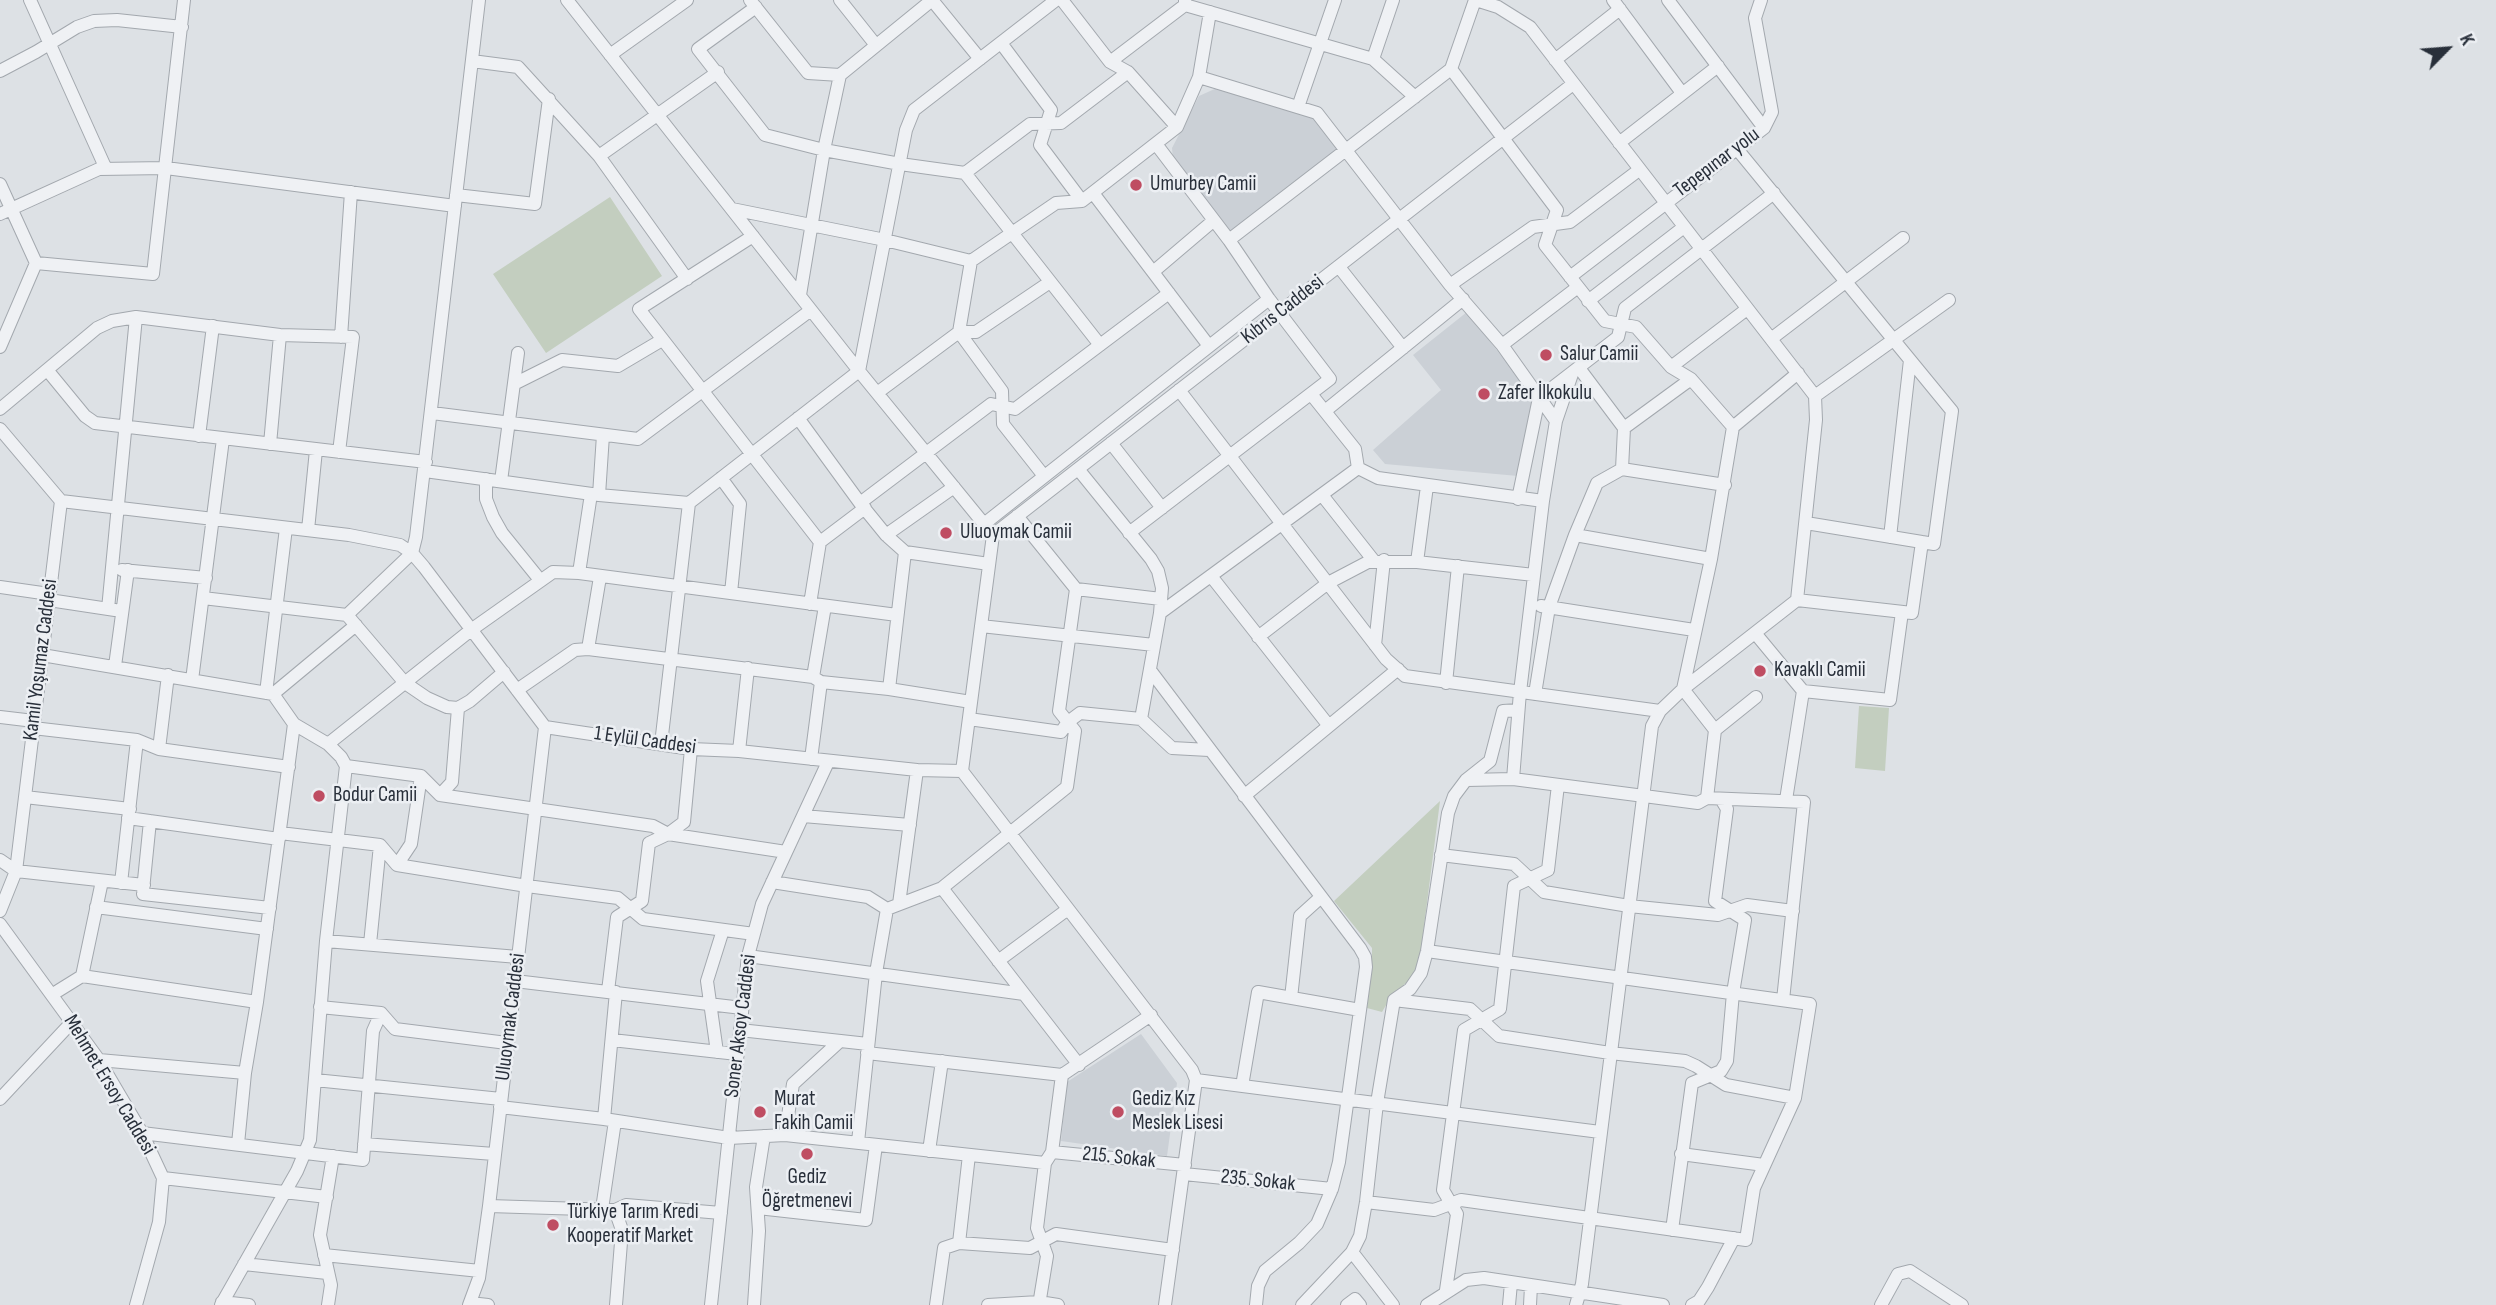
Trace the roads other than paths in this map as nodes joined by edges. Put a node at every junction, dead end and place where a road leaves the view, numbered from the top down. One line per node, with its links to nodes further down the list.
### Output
1 (30, 0): 21 (street)
2 (184, 0): 19 (street)
3 (479, 0): 28 (street)
4 (566, 0): 24 (street)
5 (687, 0): 24 (street)
6 (840, 0): 22 (street)
7 (932, 0): 22 (street); 25 (street)
8 (1056, 0): 20 (street)
9 (1062, 0): 29 (street)
10 (1335, 0): 23 (street)
11 (1394, 0): 26 (street)
12 (1668, 0): 30 (street)
13 (1760, 0): 45 (street, Tepepınar yolu)
14 (1185, 2): 18 (street); 29 (street)
15 (1488, 2): 27 (street); 31 (street)
16 (753, 4): 33 (street); 35 (street)
17 (1616, 5): 27 (street); 38 (street)
18 (1210, 12): 23 (street); 36 (street)
19 (182, 27): 21 (street); 54 (street)
20 (1001, 43): 25 (street); 43 (street)
21 (51, 44): 32 (street); 55 (street)
22 (875, 44): 35 (street)
23 (1320, 44): 26 (street); 41 (street)
24 (610, 55): 42 (street)
25 (980, 59): 53 (street)
26 (1373, 59): 39 (street)
27 (1555, 60): 37 (street)
28 (472, 61): 40 (street); 62 (street)
29 (1110, 62): 34 (street)
30 (1718, 66): 38 (street); 45 (street)
31 (1451, 69): 39 (street); 46 (street)
32 (0, 71)
33 (718, 72): 42 (street); 51 (street)
34 (1128, 72): 43 (street); 44 (street)
35 (840, 75): 51 (street)
36 (1199, 77): 41 (street); 44 (street)
37 (1573, 84): 46 (street, Kıbrıs Caddesi); 47 (street)
38 (1682, 93): 47 (street)
39 (1415, 97): 49 (street)
40 (549, 99): 52 (street); 62 (street)
41 (1298, 107): 49 (street)
42 (657, 115): 52 (street); 64 (street)
43 (1046, 125): 57 (street); 61 (street)
44 (1177, 127): 48 (street)
45 (1764, 128): 50 (street, Tepepınar yolu)
46 (1503, 139): 66 (street, Kıbrıs Caddesi); 68 (street)
47 (1619, 143): 56 (street)
48 (1156, 145): 61 (street); 67 (street)
49 (1347, 149): 66 (street); 75 (street)
50 (1737, 149): 60 (street); 63 (street, Tepepınar yolu)
51 (824, 150): 53 (street); 69 (street)
52 (599, 156): 81 (street)
53 (900, 164): 57 (street); 74 (street)
54 (166, 168): 55 (street); 59 (street); 78 (street)
55 (106, 169): 65 (street)
56 (1639, 170): 63 (street); 68 (street)
57 (965, 173): 71 (street)
58 (0, 184): 65 (street)
59 (351, 192): 62 (street); 101 (street)
60 (1774, 193): 76 (street); 84 (street)
61 (1088, 197): 71 (street); 80 (street)
62 (456, 200): 128 (street)
63 (1664, 203): 70 (street); 83 (street, Tepepınar yolu)
64 (732, 209): 69 (street); 72 (street)
65 (6, 211): 78 (street)
66 (1400, 219): 79 (street, Kıbrıs Caddesi); 85 (street)
67 (1213, 221): 75 (street); 80 (street)
68 (1552, 225): 83 (street); 85 (street)
69 (810, 226): 74 (street); 87 (street)
70 (1684, 227): 76 (street); 91 (street)
71 (1012, 233): 77 (street); 82 (street)
72 (753, 236): 81 (street); 87 (street)
73 (1903, 238): 84 (street)
74 (885, 240): 77 (street); 114 (street)
75 (1229, 240): 88 (street)
76 (1702, 250): 92 (street); 96 (street)
77 (971, 261): 99 (street)
78 (36, 263): 97 (street)
79 (1339, 267): 94 (street, Kıbrıs Caddesi); 109 (street)
80 (1153, 272): 86 (street)
81 (687, 279): 103 (street)
82 (1051, 282): 99 (street); 105 (street)
83 (1574, 282): 91 (street); 106 (street, Tepepınar yolu)
84 (1846, 282): 102 (street); 104 (street)
85 (1450, 285): 89 (street)
86 (1169, 293): 105 (street); 107 (street)
87 (800, 295): 93 (street)
88 (1269, 299): 94 (street); 107 (street)
89 (1463, 299): 106 (street); 109 (street)
90 (1949, 300): 104 (street)
91 (1588, 301): 96 (street)
92 (1747, 309): 102 (street); 112 (street)
93 (811, 310): 114 (street); 120 (street)
94 (1279, 313): 119 (street, Kıbrıs Caddesi); 122 (street)
95 (136, 317): 98 (street); 113 (street); 132 (street)
96 (1620, 324): 112 (street); 115 (street)
97 (4, 325): 108 (street)
98 (213, 326): 100 (street); 137 (street)
99 (959, 332): 121 (street); 125 (street)
100 (280, 335): 101 (street); 140 (street)
101 (341, 337): 142 (street)
102 (1771, 339): 116 (street)
103 (662, 340): 118 (street); 120 (street)
104 (1894, 340): 111 (street); 123 (street)
105 (1100, 345): 125 (street)
106 (1502, 345): 124 (street)
107 (1209, 346): 150 (street)
108 (0, 347)
109 (1403, 348): 127 (street)
110 (518, 353): 118 (street)
111 (1910, 360): 177 (street); 179 (street)
112 (1671, 367): 117 (street)
113 (48, 371): 126 (street); 132 (street)
114 (859, 371): 121 (street); 129 (street)
115 (1576, 371): 124 (street); 130 (street); 134 (street)
116 (1798, 373): 123 (street); 133 (street)
117 (1690, 379): 133 (street); 134 (street)
118 (514, 384): 131 (street)
119 (1179, 390): 139 (street, Kıbrıs Caddesi); 145 (street)
120 (702, 391): 136 (street); 144 (street)
121 (877, 393): 143 (street)
122 (1311, 394): 127 (street); 145 (street)
123 (1815, 396): 168 (street)
124 (1539, 398): 130 (street); 159 (street)
125 (1004, 407): 143 (street); 150 (street)
126 (0, 409)
127 (1325, 411): 147 (street)
128 (432, 413): 131 (street); 146 (street)
129 (798, 418): 144 (street); 163 (street)
130 (1556, 421): 160 (street)
131 (508, 423): 136 (street); 153 (street)
132 (125, 427): 137 (street); 164 (street)
133 (1733, 427): 154 (street)
134 (1624, 428): 149 (street)
135 (0, 429): 161 (street)
136 (603, 435): 157 (street)
137 (199, 436): 138 (street)
138 (223, 439): 140 (street); 167 (street)
139 (1111, 443): 148 (street, Kıbrıs Caddesi); 165 (street)
140 (270, 444): 141 (street)
141 (316, 450): 142 (street); 172 (street)
142 (339, 452): 146 (street)
143 (925, 452): 155 (street); 163 (street)
144 (751, 455): 151 (street); 178 (street)
145 (1230, 457): 165 (street); 170 (street)
146 (426, 466): 152 (street); 181 (street)
147 (1359, 468): 156 (street); 158 (street)
148 (1078, 469): 166 (street, Kıbrıs Caddesi); 173 (street)
149 (1622, 469): 154 (street); 176 (street)
150 (1044, 476): 169 (street)
151 (721, 478): 162 (street); 199 (street)
152 (486, 479): 153 (street); 194 (street)
153 (501, 481): 157 (street)
154 (1725, 485): 182 (street)
155 (954, 486): 169 (street); 174 (street)
156 (1427, 486): 159 (street); 184 (street)
157 (595, 495): 162 (street); 189 (street)
158 (1322, 495): 170 (street); 183 (street)
159 (1518, 499): 160 (street)
160 (1543, 500): 190 (street)
161 (61, 501): 164 (street); 200 (street, Kamil Yoşumaz Caddesi)
162 (688, 503): 196 (street)
163 (862, 505): 174 (street); 178 (street)
164 (118, 508): 167 (street); 187 (street)
165 (1162, 508): 173 (street)
166 (1017, 516): 175 (street, Kıbrıs Caddesi); 198 (street)
167 (213, 519): 171 (street); 193 (street)
168 (1806, 523): 177 (street); 203 (street)
169 (984, 524): 175 (street)
170 (1282, 524): 191 (street); 195 (street)
171 (286, 528): 172 (street); 208 (street)
172 (308, 530): 181 (street)
173 (1129, 533): 202 (street)
174 (886, 535): 180 (street)
175 (993, 535): 185 (street)
176 (1575, 535): 182 (street); 207 (street)
177 (1890, 537): 179 (street)
178 (821, 542): 204 (street)
179 (1922, 542): 211 (street)
180 (905, 552): 185 (street); 213 (street)
181 (412, 554): 214 (street); 216 (street)
182 (1711, 559): 217 (street)
183 (1379, 561): 184 (street); 195 (street); 222 (street)
184 (1418, 562): 186 (street)
185 (989, 564): 215 (street)
186 (1458, 566): 190 (street); 235 (street)
187 (112, 569): 188 (street); 209 (street)
188 (128, 570): 193 (street); 210 (street)
189 (579, 573): 192 (street); 194 (street)
190 (1534, 575): 205 (street)
191 (1211, 576): 212 (street); 220 (street)
192 (600, 577): 196 (street); 223 (street)
193 (206, 578): 201 (street)
194 (540, 580): 216 (street)
195 (1328, 583): 220 (street); 222 (street)
196 (679, 586): 199 (street); 225 (street)
197 (0, 587): 200 (street)
198 (1076, 589): 202 (street); 219 (street)
199 (731, 593): 204 (street)
200 (49, 597): 209 (street); 224 (street, Kamil Yoşumaz Caddesi)
201 (203, 598): 208 (street); 233 (street)
202 (1161, 599): 212 (street)
203 (1797, 600): 211 (street); 218 (street)
204 (810, 604): 206 (street)
205 (1531, 604): 207 (street); 240 (street)
206 (825, 606): 213 (street); 232 (street)
207 (1549, 607): 217 (street); 242 (street)
208 (277, 608): 214 (street); 241 (street)
209 (108, 609): 210 (street)
210 (122, 611): 226 (street)
211 (1902, 612): 239 (street)
212 (1160, 613): 221 (street)
213 (897, 615): 236 (street)
214 (352, 620): 234 (street); 241 (street)
215 (981, 626): 219 (street); 244 (street)
216 (471, 630): 230 (street); 234 (street)
217 (1694, 630): 237 (street)
218 (1755, 633): 237 (street); 239 (street)
219 (1069, 636): 221 (street); 251 (street)
220 (1258, 636): 254 (street)
221 (1154, 645): 229 (street)
222 (1375, 645): 228 (street)
223 (588, 649): 225 (street); 238 (street)
224 (42, 655): 226 (street); 253 (street, Kamil Yoşumaz Caddesi)
225 (671, 658): 227 (street); 259 (street)
226 (115, 666): 231 (street)
227 (748, 668): 232 (street); 263 (street)
228 (1398, 669): 235 (street); 254 (street)
229 (1150, 670): 250 (street); 262 (street)
230 (504, 672): 238 (street); 245 (street)
231 (168, 675): 233 (street); 261 (street)
232 (817, 679): 236 (street); 264 (street)
233 (192, 680): 241 (street)
234 (405, 683): 245 (street); 258 (street)
235 (1446, 683): 240 (street)
236 (889, 689): 244 (street)
237 (1683, 689): 247 (street); 256 (street)
238 (517, 690): 255 (street)
239 (1803, 691): 279 (street)
240 (1520, 692): 242 (street); 246 (street)
241 (270, 694): 252 (street)
242 (1535, 694): 247 (street)
243 (1756, 697): 256 (street)
244 (971, 702): 249 (street)
245 (458, 708): 274 (street)
246 (1518, 710): 271 (street); 272 (street)
247 (1660, 711): 276 (street)
248 (0, 717): 253 (street)
249 (969, 719): 251 (street); 269 (street)
250 (1141, 719): 251 (street); 262 (street)
251 (1068, 722): 286 (street)
252 (294, 724): 258 (street); 267 (street)
253 (33, 725): 257 (street); 277 (street, Kamil Yoşumaz Caddesi)
254 (1329, 726): 275 (street)
255 (545, 727): 259 (street, 1 Eylül Caddesi); 280 (street, Uluoymak Caddesi)
256 (1715, 730): 278 (street)
257 (137, 740): 261 (street); 281 (street)
258 (328, 744): 266 (street)
259 (661, 744): 260 (street, 1 Eylül Caddesi)
260 (691, 748): 263 (street, 1 Eylül Caddesi); 285 (street)
261 (159, 749): 267 (street)
262 (1209, 750): 275 (street)
263 (739, 751): 264 (street, 1 Eylül Caddesi)
264 (811, 759): 265 (street, 1 Eylül Caddesi)
265 (828, 762): 268 (street, 1 Eylül Caddesi); 282 (street, Soner Aksoy Caddesi)
266 (346, 766): 270 (street); 288 (street)
267 (289, 767): 287 (street)
268 (917, 770): 269 (street, 1 Eylül Caddesi); 284 (street)
269 (962, 771): 286 (street)
270 (421, 776): 274 (street); 293 (street)
271 (1513, 779): 272 (street); 273 (street)
272 (1466, 780): 291 (street)
273 (1558, 785): 276 (street); 295 (street)
274 (440, 795): 280 (street)
275 (1244, 796): 302 (street)
276 (1643, 796): 278 (street); 303 (street)
277 (25, 797): 281 (street); 294 (street, Kamil Yoşumaz Caddesi)
278 (1714, 799): 279 (street); 310 (street)
279 (1786, 800): 311 (street)
280 (535, 809): 285 (street); 299 (street, Uluoymak Caddesi)
281 (129, 813): 283 (street); 298 (street)
282 (803, 816): 284 (street); 290 (street, Soner Aksoy Caddesi)
283 (150, 821): 287 (street); 301 (street)
284 (910, 825): 305 (street)
285 (668, 834): 290 (street); 307 (street)
286 (1010, 834): 300 (street); 308 (street)
287 (279, 836): 288 (street); 306 (street)
288 (336, 840): 289 (street); 317 (street)
289 (380, 845): 293 (street); 318 (street)
290 (786, 852): 297 (street, Soner Aksoy Caddesi)
291 (1441, 855): 295 (street); 319 (street)
292 (0, 860): 294 (street)
293 (397, 864): 299 (street)
294 (16, 871): 296 (street); 309 (street, Kamil Yoşumaz Caddesi)
295 (1529, 879): 303 (street); 323 (street)
296 (102, 881): 298 (street); 304 (street)
297 (772, 882): 305 (street); 316 (street, Soner Aksoy Caddesi)
298 (121, 883): 301 (street)
299 (527, 886): 307 (street); 321 (street, Uluoymak Caddesi)
300 (942, 888): 305 (street); 322 (street)
301 (144, 889): 306 (street); 312 (street)
302 (1321, 897): 332 (street); 339 (street)
303 (1629, 906): 310 (street); 326 (street)
304 (96, 907): 312 (street); 325 (street)
305 (893, 907): 324 (street)
306 (270, 908): 314 (street)
307 (631, 909): 315 (street); 328 (street)
308 (1068, 909): 322 (street); 341 (street)
309 (0, 911)
310 (1731, 911): 311 (street); 329 (street)
311 (1793, 911): 334 (street)
312 (141, 913): 314 (street)
313 (0, 924): 330 (street, Mehmet Ersoy Caddesi)
314 (267, 929): 335 (street)
315 (723, 930): 316 (street); 336 (street)
316 (754, 934): 320 (street, Soner Aksoy Caddesi)
317 (326, 940): 318 (street); 337 (street)
318 (369, 944): 321 (street)
319 (1427, 951): 323 (street); 333 (street)
320 (748, 956): 324 (street); 338 (street, Soner Aksoy Caddesi)
321 (518, 957): 327 (street, Uluoymak Caddesi)
322 (998, 961): 331 (street)
323 (1505, 962): 326 (street); 342 (street)
324 (876, 972): 331 (street); 348 (street)
325 (82, 976): 330 (street); 335 (street)
326 (1620, 978): 329 (street); 350 (street)
327 (515, 981): 328 (street); 347 (street, Uluoymak Caddesi)
328 (612, 991): 336 (street); 345 (street)
329 (1733, 993): 334 (street); 357 (street)
330 (53, 994): 343 (street, Mehmet Ersoy Caddesi)
331 (1024, 994): 354 (street)
332 (1291, 999): 339 (street); 361 (street)
333 (1394, 1000): 342 (street); 366 (street)
334 (1783, 1000): 362 (street)
335 (257, 1002): 355 (street)
336 (709, 1003): 338 (street); 349 (street)
337 (320, 1007): 340 (street); 358 (street)
338 (742, 1008): 344 (street, Soner Aksoy Caddesi)
339 (1360, 1010): 364 (street)
340 (380, 1013): 347 (street); 360 (street)
341 (1151, 1016): 354 (street); 359 (street)
342 (1481, 1020): 350 (street); 367 (street)
343 (72, 1023): 352 (street, Mehmet Ersoy Caddesi); 363 (street)
344 (740, 1030): 346 (street); 351 (street, Soner Aksoy Caddesi)
345 (612, 1040): 349 (street); 368 (street)
346 (840, 1041): 348 (street); 371 (street)
347 (507, 1043): 365 (street, Uluoymak Caddesi)
348 (867, 1048): 353 (street); 374 (street)
349 (717, 1052): 351 (street)
350 (1610, 1053): 357 (street); 369 (street)
351 (737, 1054): 373 (street, Soner Aksoy Caddesi)
352 (99, 1060): 355 (street); 370 (street, Mehmet Ersoy Caddesi)
353 (942, 1061): 356 (street); 378 (street)
354 (1079, 1065): 356 (street)
355 (245, 1073): 375 (street)
356 (1062, 1074): 384 (street)
357 (1709, 1075): 362 (street); 381 (street)
358 (315, 1080): 360 (street, 215. Sokak); 379 (street)
359 (1196, 1080): 361 (street); 386 (street)
360 (369, 1085): 365 (street, 215. Sokak); 376 (street)
361 (1242, 1086): 364 (street)
362 (1795, 1098): 385 (street)
363 (0, 1099)
364 (1347, 1100): 366 (street); 388 (street)
365 (500, 1103): 368 (street, 215. Sokak); 380 (street, Uluoymak Caddesi)
366 (1377, 1103): 367 (street); 391 (street)
367 (1455, 1114): 369 (street); 392 (street)
368 (609, 1120): 373 (street, 215. Sokak); 395 (street)
369 (1600, 1132): 397 (street)
370 (142, 1133): 375 (street); 387 (street, Mehmet Ersoy Caddesi)
371 (785, 1135): 372 (street, 215. Sokak); 374 (street, 215. Sokak)
372 (764, 1136): 373 (street, 215. Sokak); 394 (street)
373 (729, 1138): 396 (street, Soner Aksoy Caddesi)
374 (858, 1143): 377 (street, 215. Sokak)
375 (238, 1144): 379 (street)
376 (364, 1144): 380 (street); 383 (street)
377 (876, 1145): 378 (street, 215. Sokak); 394 (street)
378 (929, 1151): 382 (street, 215. Sokak)
379 (305, 1152): 383 (street); 389 (street)
380 (494, 1154): 393 (street, Uluoymak Caddesi)
381 (1681, 1154): 385 (street); 398 (street)
382 (969, 1155): 384 (street, 215. Sokak); 401 (street)
383 (333, 1156): 390 (street)
384 (1048, 1157): 386 (street, 215. Sokak); 400 (street)
385 (1765, 1165): 399 (street)
386 (1185, 1170): 388 (street, 235. Sokak); 402 (street)
387 (163, 1178): 389 (street); 417 (street, Mehmet Ersoy Caddesi)
388 (1332, 1189): 415 (street)
389 (285, 1192): 390 (street); 405 (street)
390 (327, 1197): 404 (street)
391 (1366, 1202): 392 (street); 403 (street)
392 (1451, 1204): 397 (street); 410 (street)
393 (489, 1206): 395 (street); 406 (street, Uluoymak Caddesi)
394 (758, 1208): 423 (street)
395 (609, 1209): 396 (street); 421 (street)
396 (721, 1213): 422 (street, Soner Aksoy Caddesi)
397 (1589, 1218): 398 (street); 411 (street)
398 (1672, 1230): 399 (street)
399 (1734, 1238): 436 (street)
400 (1042, 1242): 401 (street); 402 (street); 412 (street)
401 (959, 1243): 424 (street)
402 (1173, 1250): 427 (street)
403 (1352, 1252): 428 (street); 431 (street)
404 (324, 1255): 406 (street); 407 (street)
405 (244, 1264): 407 (street); 413 (street)
406 (480, 1271): 414 (street, Uluoymak Caddesi)
407 (327, 1273): 419 (street)
408 (1511, 1283): 409 (street); 410 (street); 433 (street)
409 (1531, 1286): 411 (street); 434 (street)
410 (1446, 1290): 432 (street)
411 (1578, 1299): 416 (street)
412 (1039, 1303): 425 (street); 426 (street)
413 (222, 1304): 418 (street)
414 (470, 1304): 420 (street)
415 (1257, 1304)
416 (1648, 1304): 435 (street)
417 (136, 1305)
418 (249, 1305)
419 (328, 1305)
420 (488, 1305)
421 (616, 1305)
422 (711, 1305)
423 (754, 1305)
424 (936, 1305)
425 (988, 1305)
426 (1058, 1305)
427 (1165, 1305)
428 (1302, 1305)
429 (1347, 1305): 430 (street)
430 (1360, 1305)
431 (1393, 1305)
432 (1427, 1305)
433 (1509, 1305)
434 (1531, 1305)
435 (1663, 1305)
436 (1692, 1305)
437 (1881, 1305): 438 (street)
438 (1962, 1305)

